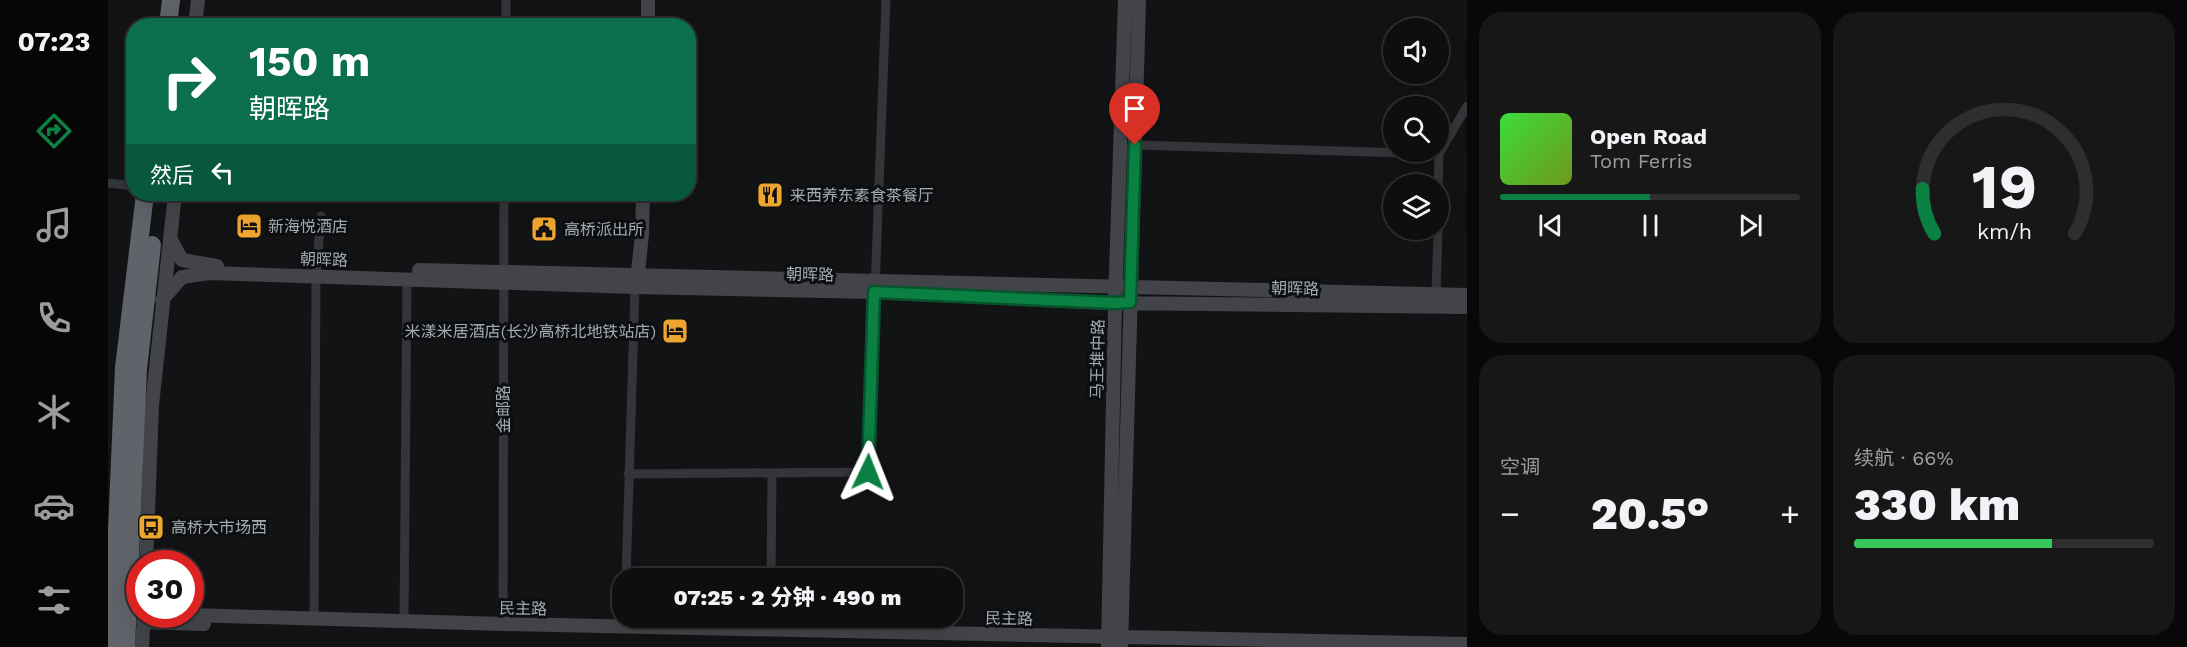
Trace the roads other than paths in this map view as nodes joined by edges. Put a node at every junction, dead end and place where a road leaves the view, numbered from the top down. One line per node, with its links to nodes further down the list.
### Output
1 (171, 0): 9 (highway)
2 (180, 0): 10 (highway)
3 (198, 0): 11 (street)
4 (506, 0): 12 (street)
5 (648, 0): 13 (street)
6 (886, 0): 32 (street)
7 (1125, 0): 33 (street, 马王堆中路)
8 (1139, 0): 16 (street, 马王堆中路)
9 (169, 18)
10 (178, 18)
11 (196, 18)
12 (506, 18)
13 (648, 18)
14 (1467, 106): 15 (street)
15 (1449, 137)
16 (1135, 145): 17 (street); 35 (street, 马王堆中路)
17 (1383, 152)
18 (108, 183): 19 (street)
19 (126, 185)
20 (144, 201): 57 (highway)
21 (156, 201): 42 (highway)
22 (174, 201): 26 (street)
23 (504, 201): 29 (street, 金邮路)
24 (643, 201): 31 (street)
25 (321, 216): 28 (street)
26 (170, 237): 28 (street, 朝晖路); 37 (street)
27 (1438, 240): 34 (street)
28 (317, 271): 29 (street, 朝晖路); 30 (street, 朝晖路); 37 (street, 朝晖路); 48 (street)
29 (503, 278): 30 (street, 朝晖路); 31 (street, 朝晖路); 51 (street, 金邮路)
30 (407, 279): 49 (street)
31 (637, 280): 32 (street, 朝晖路); 41 (street)
32 (874, 286): 33 (street, 朝晖路); 38 (street, 朝晖路); 40 (street)
33 (1115, 287): 35 (street, 朝晖路); 38 (street, 马王堆中路)
34 (1436, 294): 35 (street, 朝晖路); 36 (street, 朝晖路)
35 (1130, 295): 38 (street, 朝晖路); 39 (street, 朝晖路); 55 (street, 马王堆中路)
36 (1467, 295)
37 (162, 300): 43 (street)
38 (1115, 303): 55 (street, 马王堆中路)
39 (1467, 308)
40 (772, 473): 41 (street); 45 (street)
41 (628, 474): 44 (street)
42 (138, 550)
43 (147, 550)
44 (626, 568)
45 (771, 568)
46 (204, 615): 48 (street, 民主路)
47 (204, 618): 55 (street, 民主路)
48 (314, 618): 49 (street, 民主路)
49 (404, 621): 51 (street, 民主路)
50 (612, 622): 51 (street, 民主路)
51 (503, 624)
52 (133, 628): 58 (highway)
53 (140, 628): 59 (street)
54 (843, 628): 55 (street, 民主路)
55 (1115, 643): 56 (street, 民主路); 60 (street, 民主路)
56 (1467, 644)
57 (112, 647)
58 (126, 647)
59 (142, 647)
60 (1206, 647)

